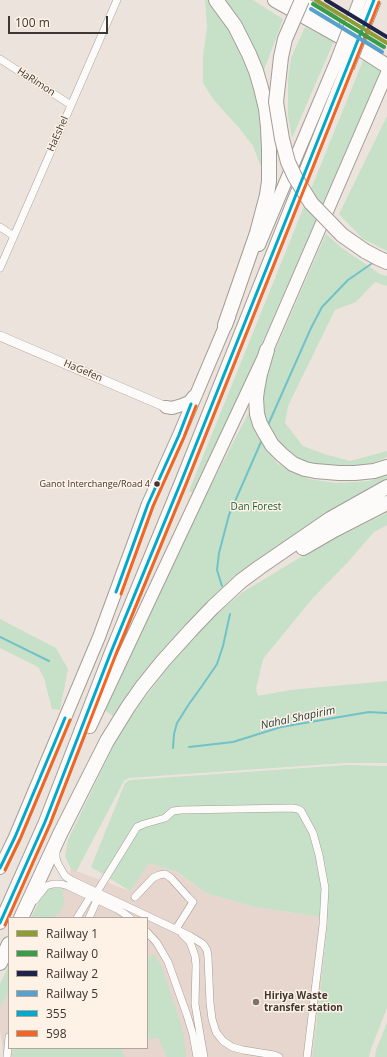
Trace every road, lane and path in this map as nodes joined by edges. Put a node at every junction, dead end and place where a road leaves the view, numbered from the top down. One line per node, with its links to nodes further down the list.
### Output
1 (117, 0): 13 (street, HaEshel)
2 (216, 0): 18 (highway)
3 (275, 0): 11 (highway)
4 (297, 0): 8 (highway)
5 (302, 0): 16 (highway, bridge)
6 (360, 0): 10 (highway, bridge)
7 (374, 0): 10 (highway, bridge)
8 (387, 56)
9 (0, 59): 13 (street, HaRimon)
10 (342, 63): 18 (highway); 28 (highway)
11 (387, 66)
12 (387, 73): 20 (highway)
13 (71, 105): 15 (street, HaEshel)
14 (0, 227): 15 (street)
15 (14, 236): 17 (street, HaEshel)
16 (387, 262)
17 (0, 268)
18 (225, 325): 21 (highway)
19 (0, 336): 22 (street, HaGefen)
20 (268, 350): 24 (highway); 28 (highway)
21 (195, 396): 22 (highway); 23 (highway)
22 (166, 407): 23 (highway)
23 (179, 435): 30 (highway)
24 (387, 467)
25 (387, 487): 27 (highway)
26 (387, 503): 27 (highway)
27 (214, 606): 29 (highway)
28 (45, 822): 40 (highway)
29 (60, 834): 31 (street); 35 (highway)
30 (0, 868)
31 (97, 892): 32 (street); 34 (street); 41 (street); 50 (street)
32 (90, 897): 34 (street); 36 (street); 37 (street)
33 (135, 897): 41 (street)
34 (97, 900): 38 (street); 39 (street)
35 (22, 917)
36 (23, 917)
37 (78, 917)
38 (89, 917)
39 (129, 917)
40 (0, 923)
41 (177, 930): 48 (street); 49 (street)
42 (148, 933): 47 (street)
43 (8, 946): 44 (highway)
44 (0, 963)
45 (8, 1047): 46 (street)
46 (7, 1057)
47 (197, 1057)
48 (204, 1057)
49 (279, 1057)
50 (308, 1057)

